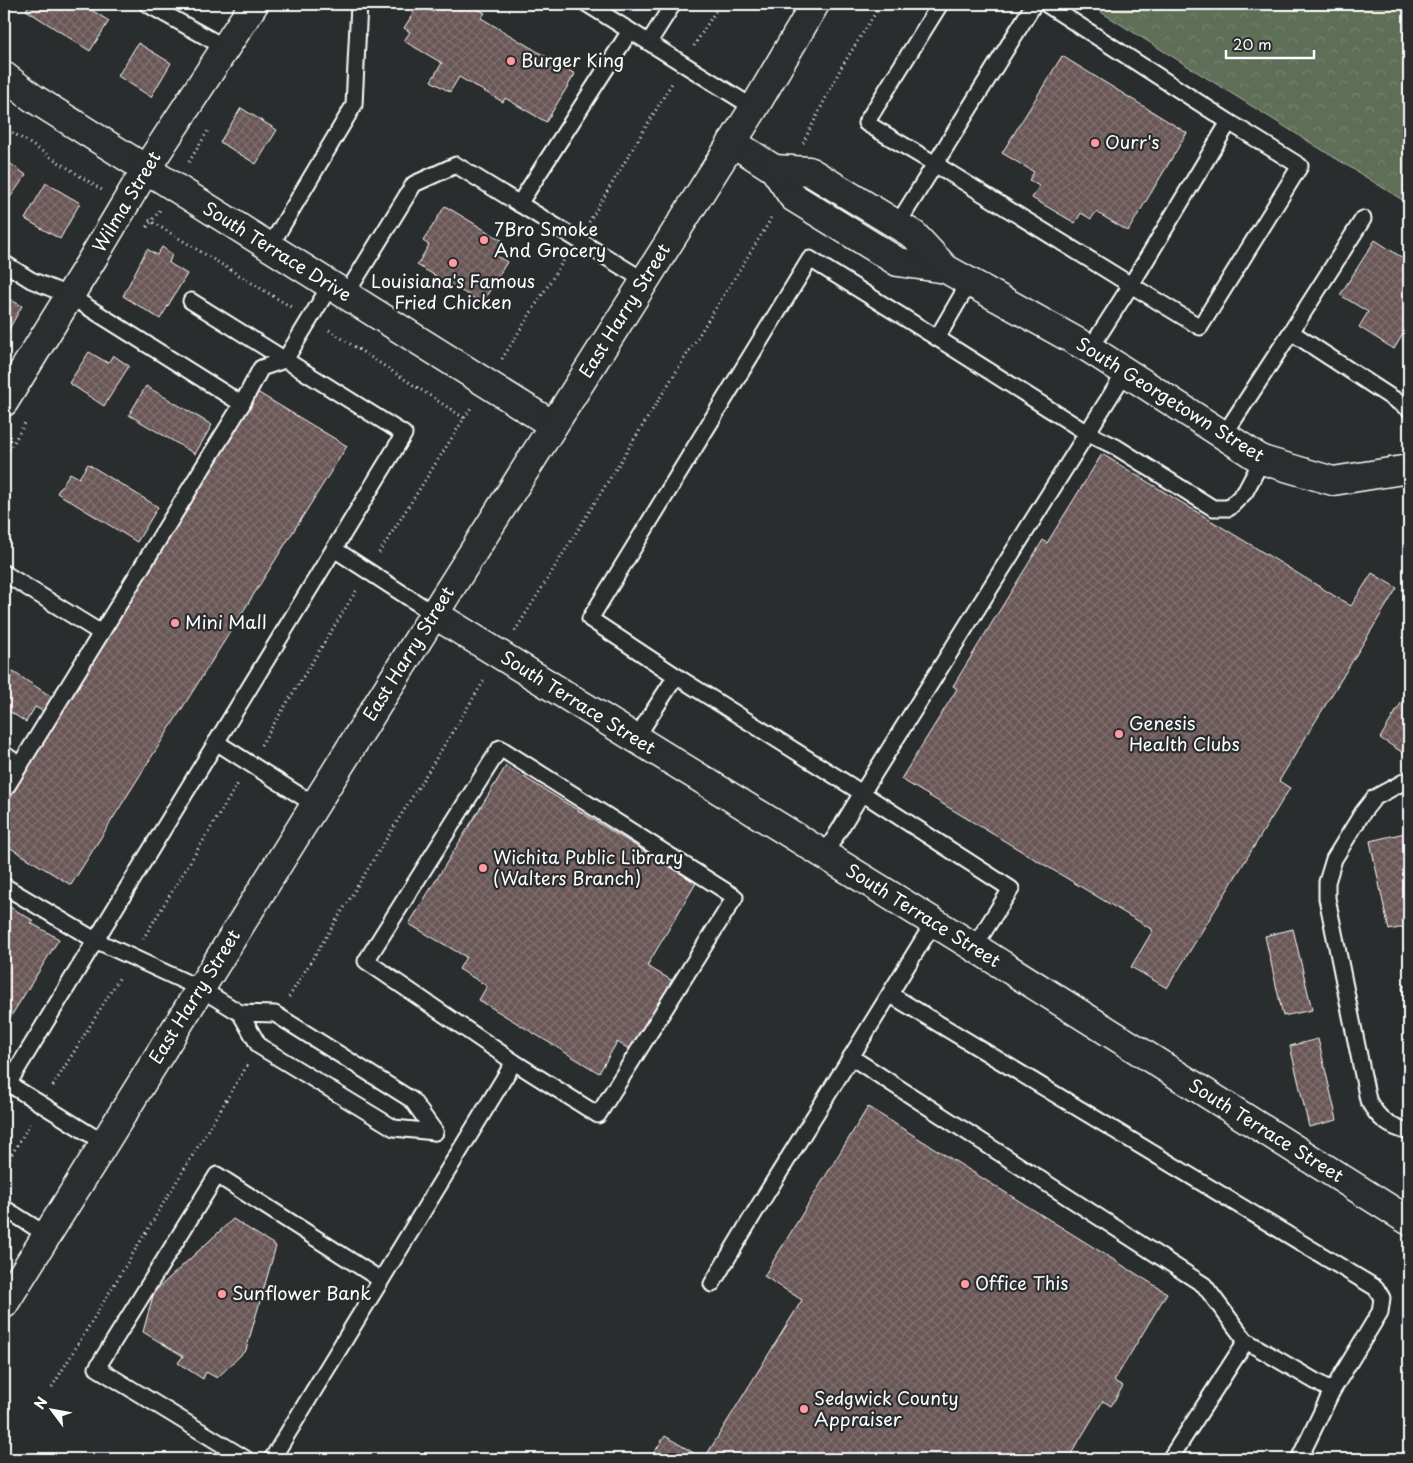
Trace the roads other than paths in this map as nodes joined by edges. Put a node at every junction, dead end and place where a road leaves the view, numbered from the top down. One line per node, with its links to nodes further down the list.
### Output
1 (147, 4): 12 (lane)
2 (254, 4): 12 (street, Wilma Street)
3 (359, 4): 23 (lane)
4 (587, 4): 10 (lane)
5 (673, 4): 11 (lane)
6 (815, 4): 14 (street, East Harry Street)
7 (940, 4): 17 (lane)
8 (1034, 4): 17 (lane)
9 (1046, 4): 15 (lane)
10 (630, 31): 11 (lane); 20 (lane)
11 (649, 42): 14 (lane)
12 (226, 48): 18 (street, Wilma Street)
13 (4, 76): 18 (street, South Terrace Drive)
14 (754, 108): 16 (street, East Harry Street)
15 (1229, 122): 28 (lane); 28 (lane)
16 (732, 142): 19 (street, South Georgetown Street); 26 (street, East Harry Street)
17 (935, 164): 22 (lane); 28 (lane)
18 (146, 169): 23 (street, South Terrace Drive); 30 (street, Wilma Street)
19 (784, 175): 22 (street, South Georgetown Street); 25 (street, South Georgetown Street)
20 (519, 204): 26 (lane); 29 (lane)
21 (1362, 219): 32 (lane)
22 (897, 225): 25 (street, South Georgetown Street)
23 (269, 248): 29 (street, South Terrace Drive)
24 (4, 263): 30 (lane)
25 (946, 268): 27 (street, South Georgetown Street)
26 (644, 281): 40 (street, East Harry Street)
27 (970, 281): 33 (lane); 34 (street, South Georgetown Street)
28 (1131, 285): 34 (lane)
29 (338, 291): 35 (lane); 40 (street, South Terrace Drive)
30 (70, 296): 37 (street, Wilma Street); 38 (lane)
31 (191, 301): 35 (lane)
32 (1291, 332): 39 (lane); 42 (lane)
33 (937, 338): 41 (lane); 49 (lane)
34 (1090, 349): 36 (street, South Georgetown Street)
35 (285, 360): 38 (lane); 45 (lane)
36 (1126, 371): 41 (lane); 42 (street, South Georgetown Street)
37 (4, 402)
38 (242, 404): 48 (lane)
39 (1409, 410)
40 (553, 426): 47 (street, East Harry Street)
41 (1087, 433): 43 (lane); 56 (lane)
42 (1224, 435): 43 (street, South Georgetown Street)
43 (1262, 460): 44 (street, South Georgetown Street)
44 (1409, 469)
45 (334, 549): 47 (lane); 51 (lane)
46 (4, 573): 48 (lane)
47 (434, 614): 50 (street, South Terrace Street); 57 (street, East Harry Street)
48 (101, 633): 53 (lane)
49 (676, 676): 50 (lane); 56 (lane)
50 (636, 738): 58 (street, South Terrace Street)
51 (216, 742): 57 (lane); 61 (lane)
52 (4, 754): 53 (lane)
53 (20, 765): 55 (lane)
54 (1409, 779): 69 (lane)
55 (4, 791)
56 (862, 793): 58 (lane); 62 (lane)
57 (315, 805): 63 (street, East Harry Street)
58 (824, 855): 60 (street, South Terrace Street)
59 (4, 886): 61 (lane)
60 (934, 922): 62 (street, South Terrace Street); 64 (lane)
61 (96, 940): 63 (lane); 68 (lane)
62 (974, 946): 72 (street, South Terrace Street)
63 (201, 989): 65 (lane); 70 (street, East Harry Street)
64 (891, 996): 66 (lane); 78 (lane)
65 (240, 1013): 65 (lane)
66 (852, 1057): 75 (lane); 77 (lane)
67 (514, 1062): 67 (lane); 74 (lane)
68 (6, 1083): 70 (lane)
69 (1409, 1132)
70 (104, 1143): 73 (street, East Harry Street)
71 (4, 1208): 73 (lane)
72 (1409, 1221)
73 (47, 1234): 76 (street, East Harry Street)
74 (381, 1280): 79 (lane); 80 (lane)
75 (712, 1284)
76 (4, 1304)
77 (1246, 1341): 78 (lane); 81 (lane)
78 (1332, 1391): 82 (lane)
79 (246, 1459)
80 (272, 1459)
81 (1170, 1459)
82 (1299, 1459)

